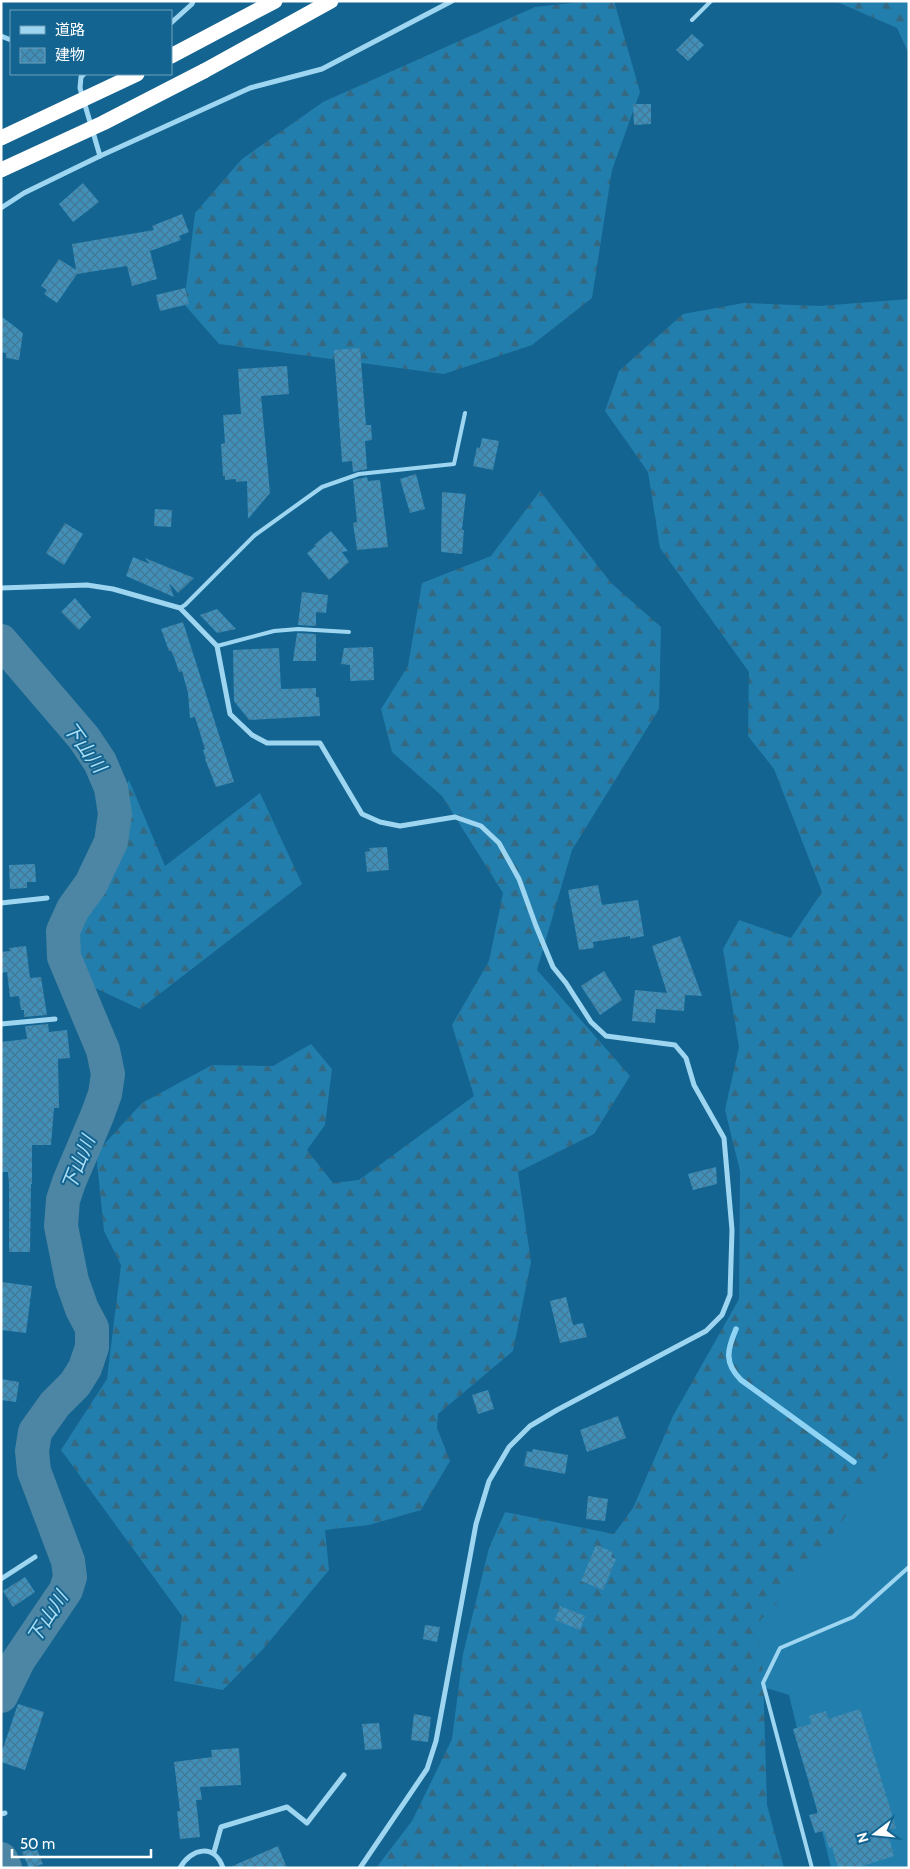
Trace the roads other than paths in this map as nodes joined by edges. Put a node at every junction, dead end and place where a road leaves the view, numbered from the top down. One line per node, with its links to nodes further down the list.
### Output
1 (193, 1): 7 (street)
2 (275, 1): 8 (highway)
3 (331, 1): 13 (highway, bridge)
4 (452, 1): 12 (street)
5 (711, 1): 6 (lane)
6 (692, 20)
7 (172, 22)
8 (172, 56)
9 (82, 75): 12 (street)
10 (134, 75): 11 (highway, bridge)
11 (1, 138)
12 (100, 156): 14 (street)
13 (1, 170)
14 (1, 208)
15 (465, 414): 17 (lane)
16 (1, 588): 17 (street)
17 (180, 608): 19 (street)
18 (349, 632): 19 (lane)
19 (217, 646): 31 (street)
20 (47, 898): 21 (street)
21 (1, 902)
22 (55, 1019): 23 (street)
23 (1, 1024)
24 (35, 1557): 26 (street)
25 (909, 1567): 32 (lane)
26 (1, 1579)
27 (344, 1775): 28 (street)
28 (214, 1852): 29 (street); 30 (street)
29 (180, 1868)
30 (223, 1868)
31 (360, 1868)
32 (812, 1868)

